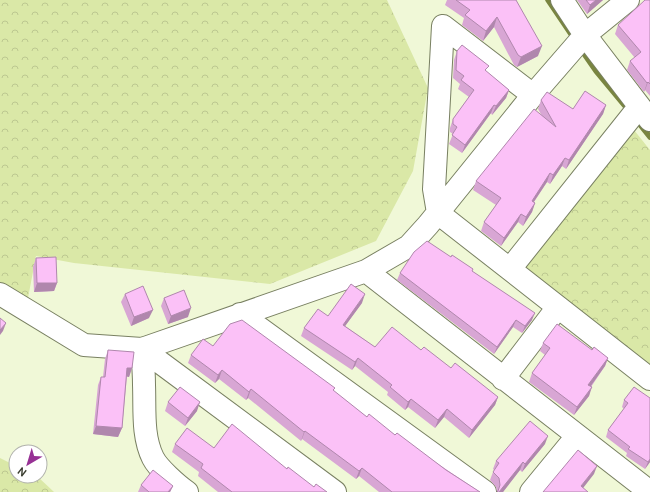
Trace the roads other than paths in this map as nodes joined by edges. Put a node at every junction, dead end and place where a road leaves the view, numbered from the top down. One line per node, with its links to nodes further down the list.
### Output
1 (562, 0): 3 (street)
2 (628, 0): 3 (street)
3 (585, 35): 4 (street); 5 (street)
4 (533, 96): 6 (street); 6 (street)
5 (644, 114): 7 (street)
6 (438, 213): 7 (street); 8 (street)
7 (510, 269): 10 (street)
8 (366, 271): 11 (street); 13 (street)
9 (0, 294): 12 (street)
10 (558, 307): 13 (street); 14 (street)
11 (240, 314): 12 (street); 18 (street)
12 (142, 349): 16 (street); 17 (street)
13 (503, 379): 15 (street)
14 (650, 379)
15 (577, 436): 19 (street); 20 (street)
16 (187, 492)
17 (335, 492)
18 (485, 492)
19 (531, 492)
20 (650, 492)

